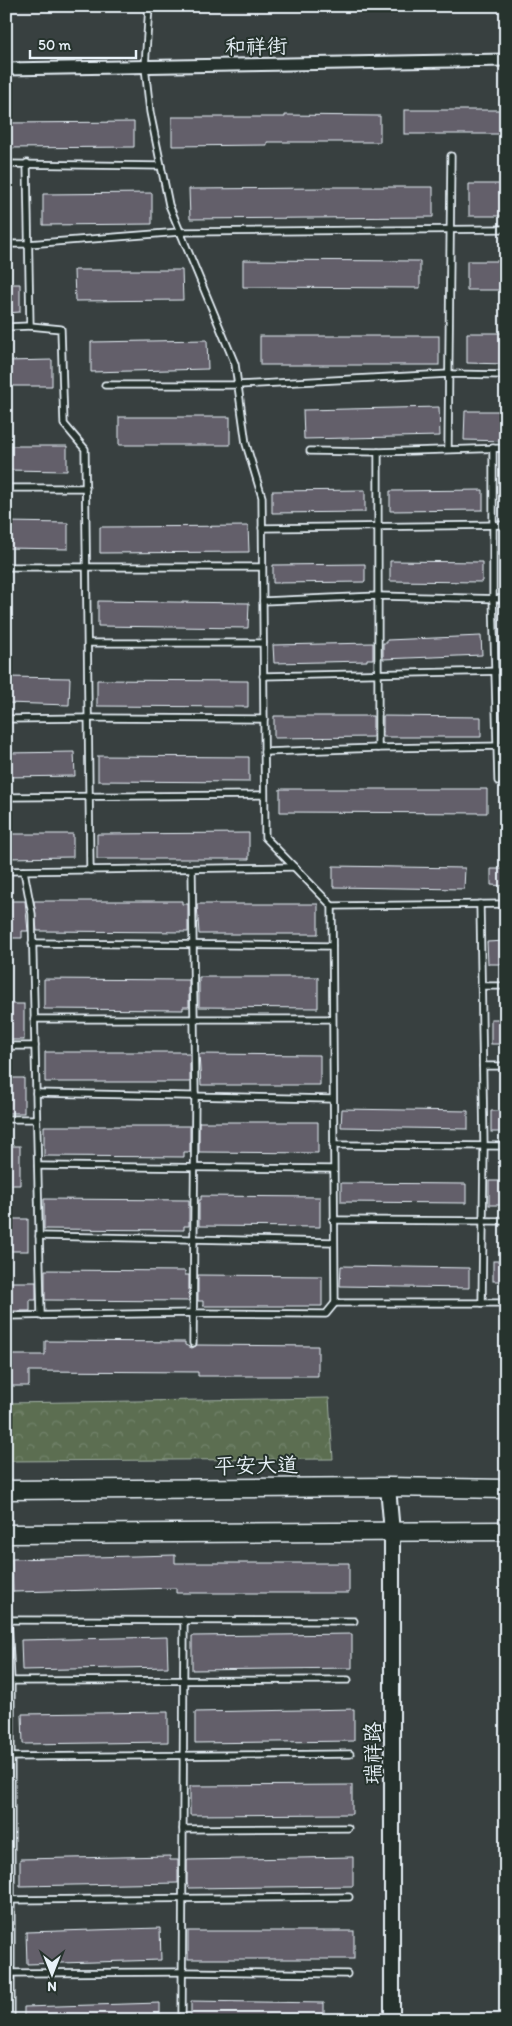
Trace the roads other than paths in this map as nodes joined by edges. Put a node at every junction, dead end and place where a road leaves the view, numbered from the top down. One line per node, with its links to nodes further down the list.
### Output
1 (148, 6): 3 (lane)
2 (506, 60): 3 (street, 和祥街)
3 (145, 67): 4 (street, 和祥街); 8 (lane)
4 (6, 69)
5 (451, 156): 9 (lane)
6 (27, 163): 7 (lane); 8 (lane); 13 (lane)
7 (6, 164)
8 (161, 166): 11 (lane)
9 (450, 229): 10 (lane); 11 (lane); 16 (lane)
10 (506, 229)
11 (180, 232): 13 (lane); 19 (lane)
12 (6, 244): 13 (lane)
13 (28, 244): 15 (lane)
14 (6, 326): 15 (lane)
15 (30, 326): 26 (lane)
16 (449, 374): 17 (lane); 19 (lane); 22 (lane)
17 (506, 375)
18 (105, 385): 19 (lane)
19 (238, 385): 30 (lane)
20 (493, 448): 21 (lane); 22 (lane); 27 (lane)
21 (506, 448)
22 (448, 449): 24 (lane)
23 (310, 451): 24 (lane)
24 (378, 452): 29 (lane)
25 (6, 488): 26 (lane)
26 (86, 488): 33 (lane)
27 (493, 525): 28 (lane); 29 (lane); 35 (lane)
28 (506, 525)
29 (378, 526): 30 (lane); 34 (lane)
30 (262, 528): 32 (lane)
31 (6, 567): 33 (lane)
32 (262, 567): 33 (lane); 37 (lane)
33 (87, 568): 38 (lane)
34 (378, 596): 35 (lane); 37 (lane); 42 (lane)
35 (493, 598): 36 (lane); 40 (lane)
36 (506, 599)
37 (263, 601): 39 (lane)
38 (88, 643): 39 (lane); 44 (lane)
39 (263, 643): 43 (lane)
40 (495, 671): 41 (lane); 42 (lane); 47 (lane)
41 (506, 671)
42 (378, 674): 43 (lane); 49 (lane)
43 (263, 676): 46 (lane)
44 (89, 718): 45 (lane); 46 (lane); 53 (lane)
45 (6, 719)
46 (264, 719): 50 (lane)
47 (498, 746): 48 (lane); 49 (lane); 51 (lane)
48 (506, 746)
49 (378, 748): 50 (lane)
50 (264, 752): 52 (lane)
51 (498, 781)
52 (264, 795): 53 (lane); 55 (lane)
53 (90, 796): 54 (lane); 57 (lane)
54 (6, 797)
55 (294, 867): 56 (lane); 62 (lane)
56 (192, 869): 57 (lane); 64 (lane)
57 (90, 870): 59 (lane)
58 (6, 871): 59 (lane)
59 (24, 871): 63 (lane)
60 (480, 904): 61 (lane); 62 (lane); 66 (lane)
61 (506, 904)
62 (332, 906): 65 (lane)
63 (32, 943): 64 (lane); 68 (lane)
64 (192, 945): 65 (lane); 69 (lane)
65 (332, 946): 70 (lane)
66 (481, 986): 67 (lane); 73 (lane)
67 (506, 986)
68 (34, 1019): 69 (lane); 72 (lane)
69 (194, 1019): 70 (lane); 76 (lane)
70 (332, 1019): 77 (lane)
71 (6, 1046): 72 (lane)
72 (35, 1046): 75 (lane)
73 (483, 1066): 74 (lane); 81 (lane)
74 (506, 1066)
75 (36, 1093): 76 (lane); 78 (lane)
76 (195, 1096): 77 (lane); 84 (lane)
77 (332, 1099): 80 (lane)
78 (36, 1118): 79 (lane); 83 (lane)
79 (6, 1119)
80 (332, 1145): 81 (lane); 85 (lane)
81 (484, 1146): 82 (lane); 87 (lane)
82 (506, 1146)
83 (38, 1166): 84 (lane); 89 (lane)
84 (194, 1167): 85 (lane); 90 (lane)
85 (333, 1169): 86 (lane)
86 (333, 1220): 87 (lane); 91 (lane)
87 (483, 1221): 88 (lane); 93 (lane)
88 (506, 1221)
89 (39, 1236): 90 (lane); 97 (lane)
90 (194, 1239): 91 (lane); 95 (lane)
91 (334, 1242): 92 (lane)
92 (334, 1303): 93 (lane); 95 (lane)
93 (482, 1303): 94 (lane)
94 (506, 1303)
95 (193, 1313): 97 (lane); 98 (lane)
96 (6, 1316): 97 (lane)
97 (41, 1316)
98 (193, 1343)
99 (388, 1487): 100 (main road, 平安大道); 101 (main road, 平安大道); 103 (street, 瑞祥路)
100 (506, 1489)
101 (6, 1490)
102 (506, 1531): 103 (main road)
103 (392, 1532): 104 (main road); 126 (street, 瑞祥路)
104 (6, 1534)
105 (6, 1574): 106 (lane)
106 (8, 1620): 107 (lane); 110 (lane)
107 (184, 1620): 108 (lane); 111 (lane)
108 (354, 1621)
109 (348, 1680): 111 (lane)
110 (9, 1681): 111 (lane); 114 (lane)
111 (184, 1681): 113 (lane)
112 (350, 1754): 113 (lane)
113 (184, 1756): 114 (lane); 116 (lane)
114 (9, 1757): 117 (lane)
115 (348, 1828): 116 (lane)
116 (183, 1829): 119 (lane)
117 (9, 1832): 120 (lane)
118 (349, 1897): 119 (lane)
119 (183, 1899): 120 (lane); 121 (lane)
120 (9, 1900): 122 (lane)
121 (182, 1972): 122 (lane); 123 (lane); 125 (lane)
122 (9, 1973): 124 (lane)
123 (347, 1974)
124 (12, 2020)
125 (182, 2020)
126 (392, 2020)

